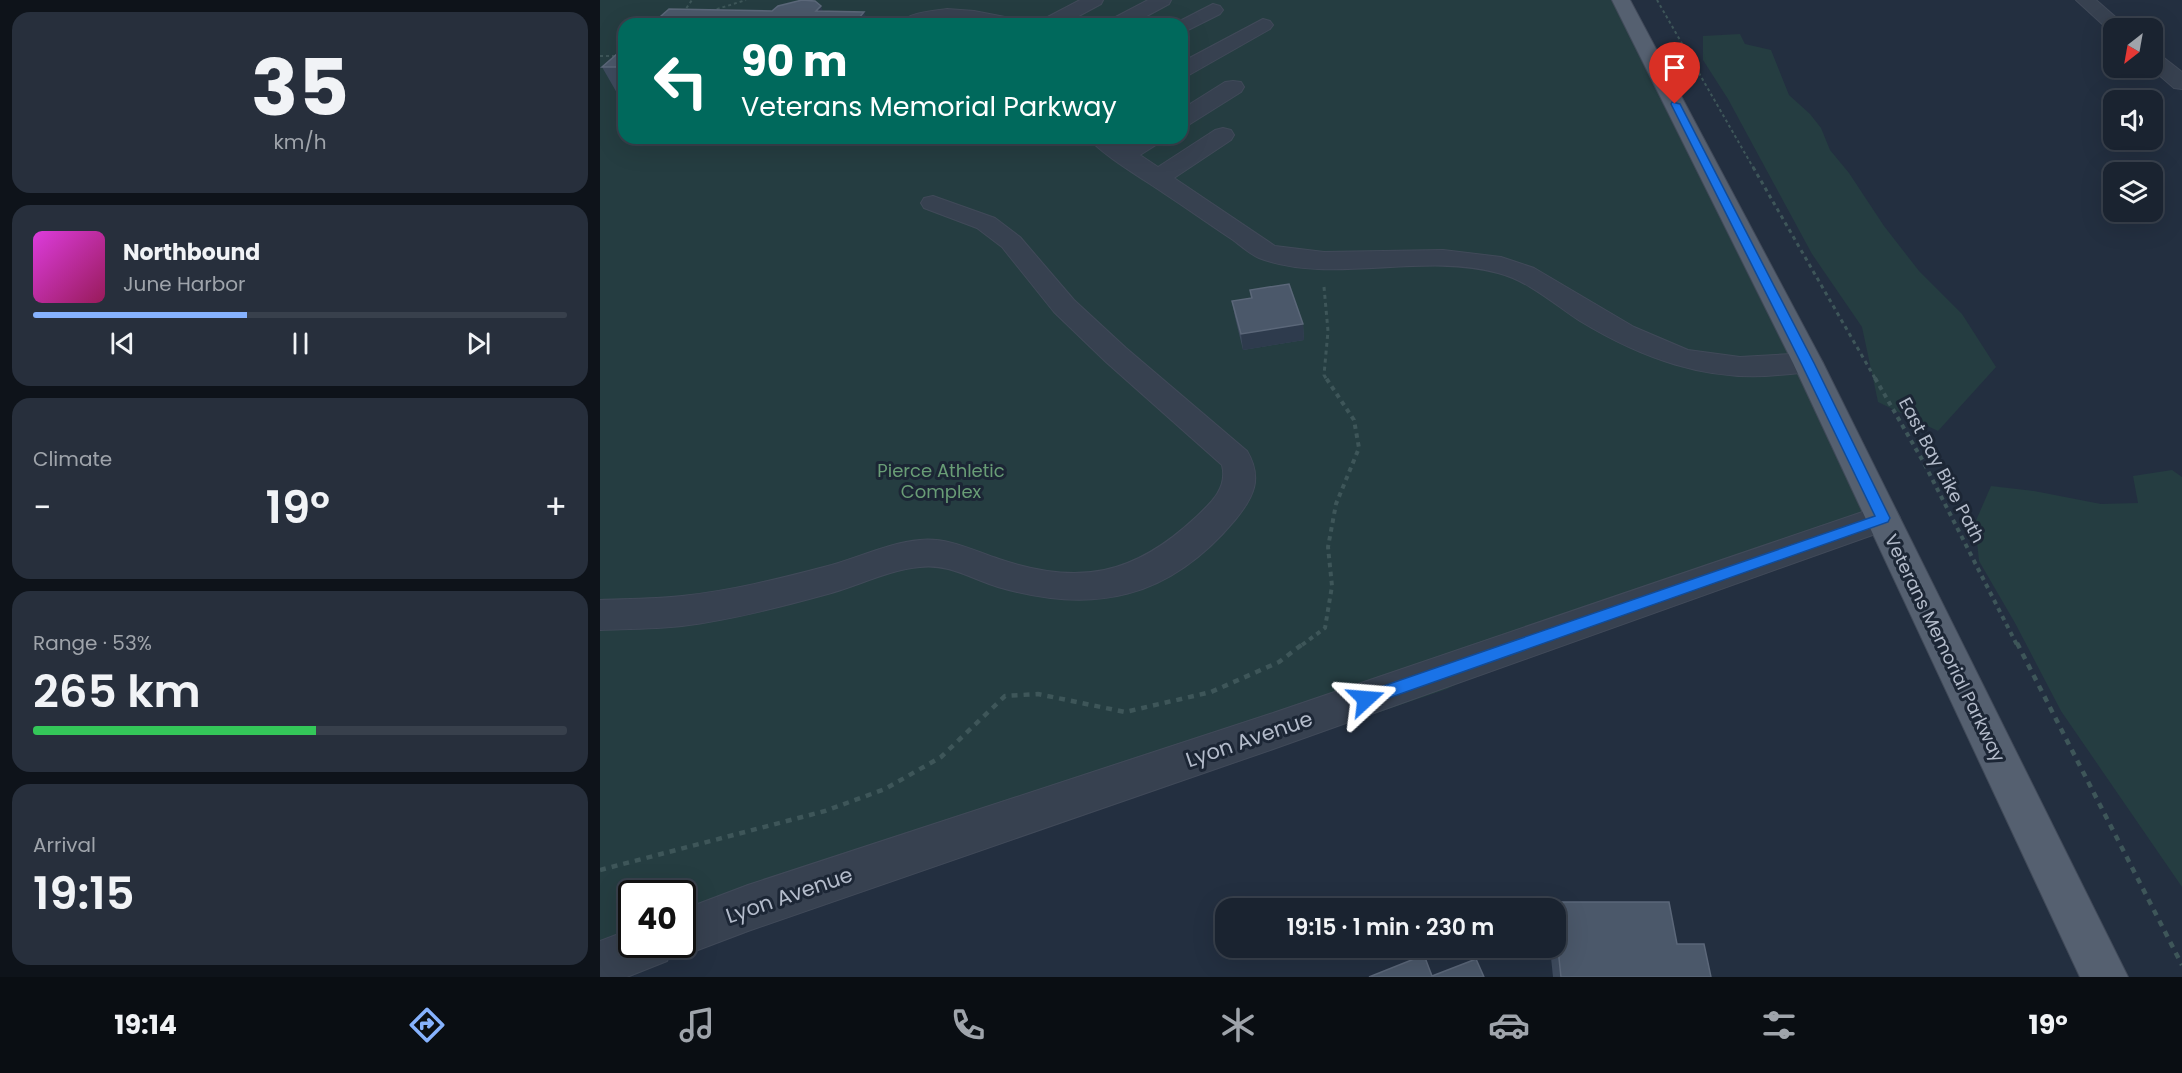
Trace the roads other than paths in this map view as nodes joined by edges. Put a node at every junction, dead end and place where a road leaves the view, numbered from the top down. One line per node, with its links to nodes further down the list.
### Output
1 (1094, 0): 8 (street)
2 (1162, 0): 9 (street)
3 (1621, 0): 24 (main road, Veterans Memorial Parkway)
4 (2085, 0): 10 (street)
5 (1214, 10): 11 (street)
6 (929, 18): 7 (street)
7 (980, 18)
8 (1060, 18)
9 (1128, 18)
10 (2106, 18)
11 (1188, 24)
12 (1263, 25): 14 (street)
13 (2163, 67): 15 (street)
14 (1188, 68)
15 (2182, 83)
16 (1233, 87): 17 (street)
17 (1188, 115)
18 (1223, 135): 22 (street)
19 (1108, 144): 21 (street)
20 (1141, 144): 21 (street)
21 (1124, 155): 22 (street)
22 (1158, 178): 24 (street)
23 (933, 203): 26 (street)
24 (1808, 363): 25 (main road, Veterans Memorial Parkway)
25 (1883, 518): 27 (street, Lyon Avenue); 30 (main road, Veterans Memorial Parkway)
26 (600, 615)
27 (696, 928)
28 (618, 957): 29 (street)
29 (600, 964)
30 (2103, 977)

